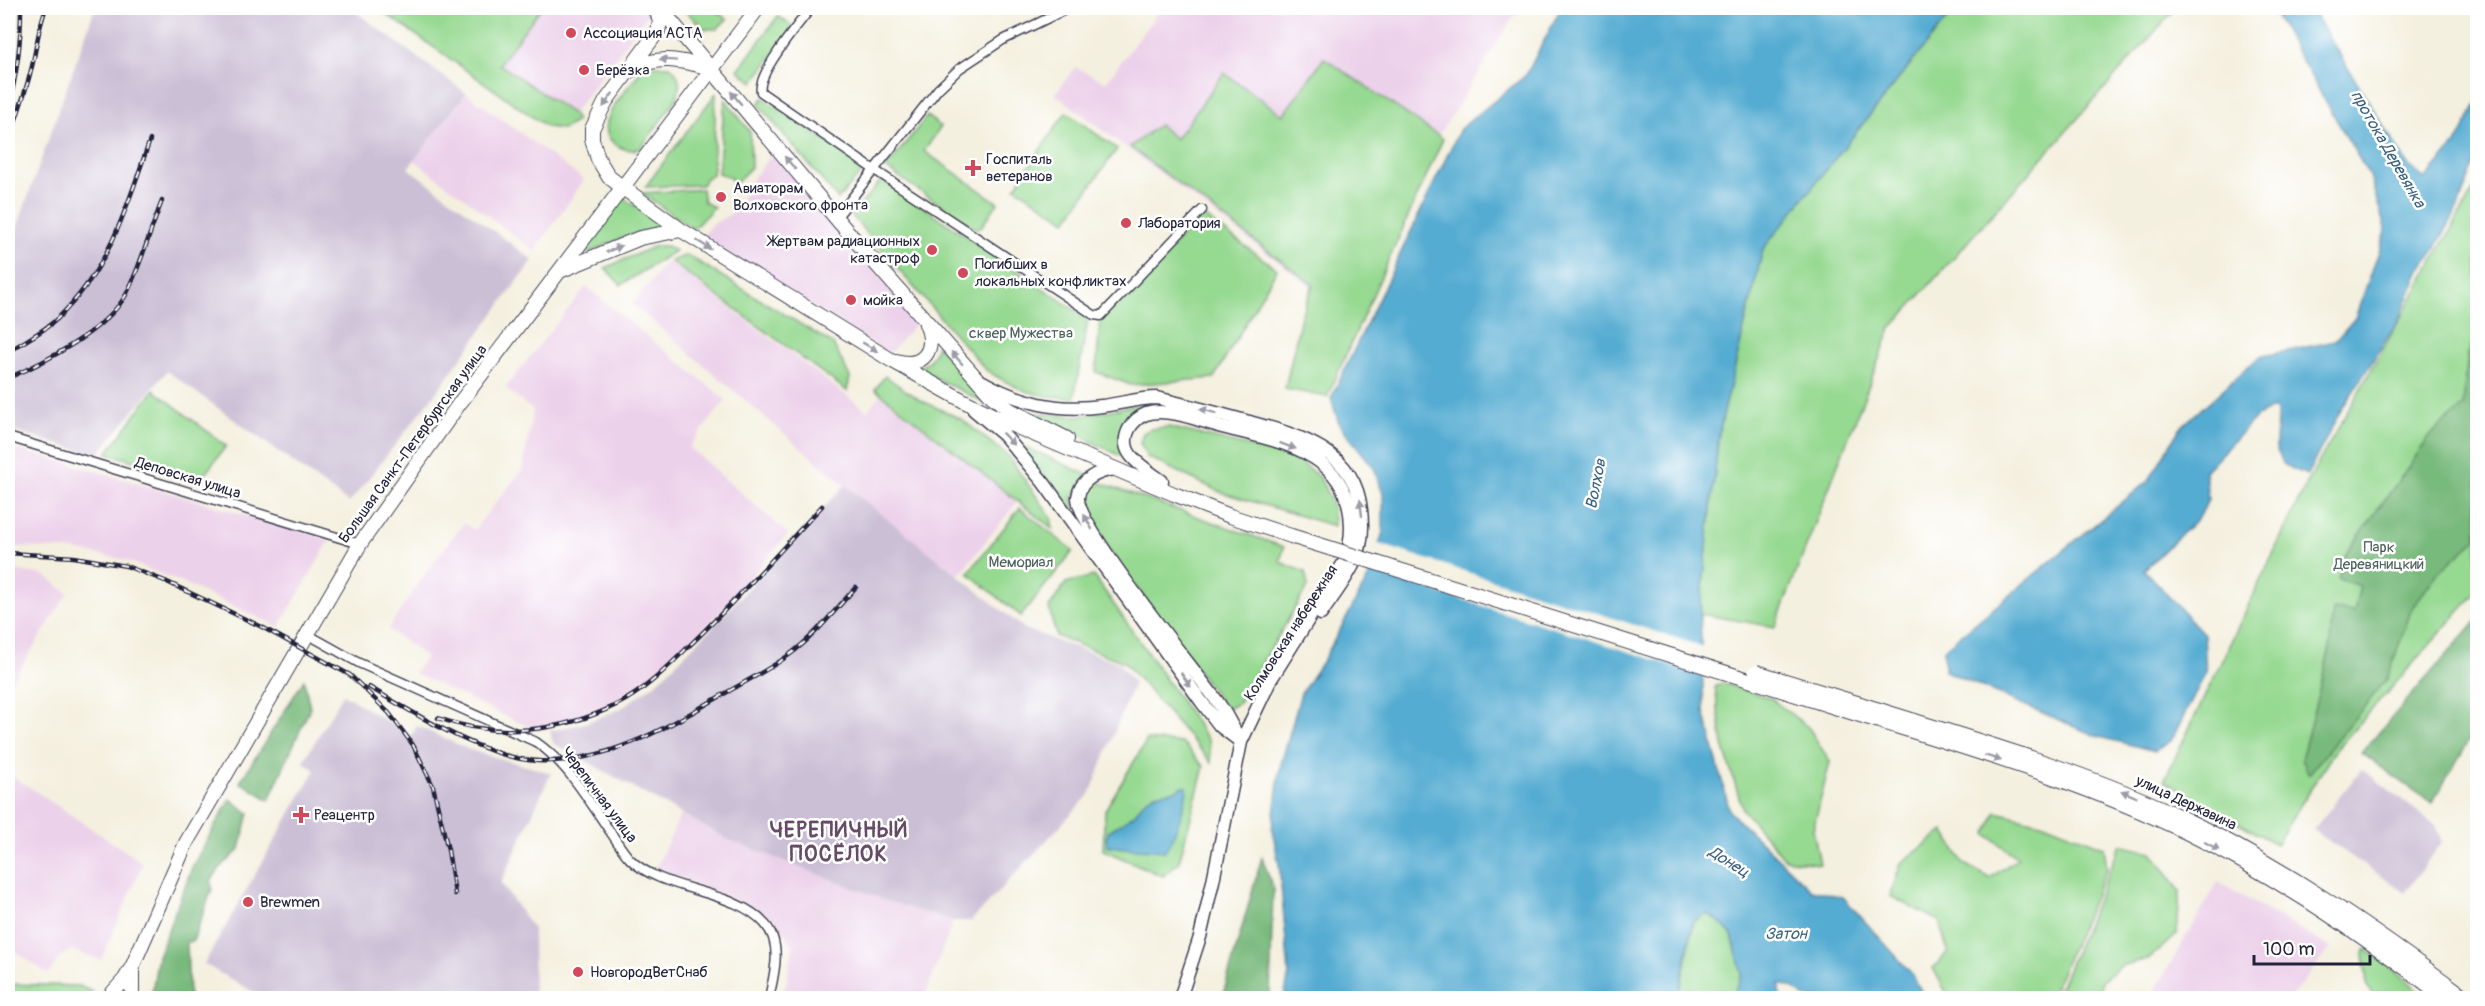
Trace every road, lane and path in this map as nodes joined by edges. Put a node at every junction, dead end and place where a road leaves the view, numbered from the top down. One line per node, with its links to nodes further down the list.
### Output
1 (658, 8): 5 (main road); 6 (main road)
2 (758, 8): 5 (main road, Большая Санкт-Петербургская улица)
3 (811, 8): 7 (street)
4 (1069, 8): 7 (street)
5 (711, 68): 6 (main road, one-way to 6); 9 (main road, Большая Санкт-Петербургская улица); 12 (main road, one-way to 5)
6 (628, 73): 8 (main road, one-way to 8)
7 (875, 171): 11 (street); 12 (street)
8 (609, 177): 9 (main road); 10 (main road)
9 (621, 187): 10 (main road, Большая Санкт-Петербургская улица); 13 (main road)
10 (606, 209): 14 (main road, Большая Санкт-Петербургская улица)
11 (1202, 210)
12 (836, 218): 15 (main road)
13 (681, 230): 14 (main road, one-way to 13); 16 (main road, one-way to 16)
14 (560, 271): 23 (main road, Большая Санкт-Петербургская улица)
15 (923, 319): 16 (main road); 17 (main road, one-way to 15)
16 (891, 360): 18 (main road)
17 (975, 378): 21 (main road); 26 (main road, Колмовская набережная, one-way to 17)
18 (964, 401): 20 (main road); 26 (main road, one-way to 26)
19 (8, 436): 23 (street, Деповская улица)
20 (1115, 469): 22 (main road); 26 (main road, one-way to 20)
21 (1162, 481): 22 (main road); 26 (main road, Колмовская набережная, one-way to 26)
22 (1292, 532): 25 (main road, bridge)
23 (360, 544): 24 (main road, Большая Санкт-Петербургская улица)
24 (307, 634): 27 (main road, Большая Санкт-Петербургская улица); 30 (street, Черепичная улица)
25 (1859, 709): 32 (main road, улица Державина, one-way to 32); 33 (main road, улица Державина, one-way to 25)
26 (1241, 742): 31 (main road, Колмовская набережная)
27 (133, 966): 28 (main road, Большая Санкт-Петербургская улица); 29 (main road, Большая Санкт-Петербургская улица)
28 (108, 999)
29 (132, 999)
30 (769, 999)
31 (1180, 999)
32 (2445, 999)
33 (2466, 999)

